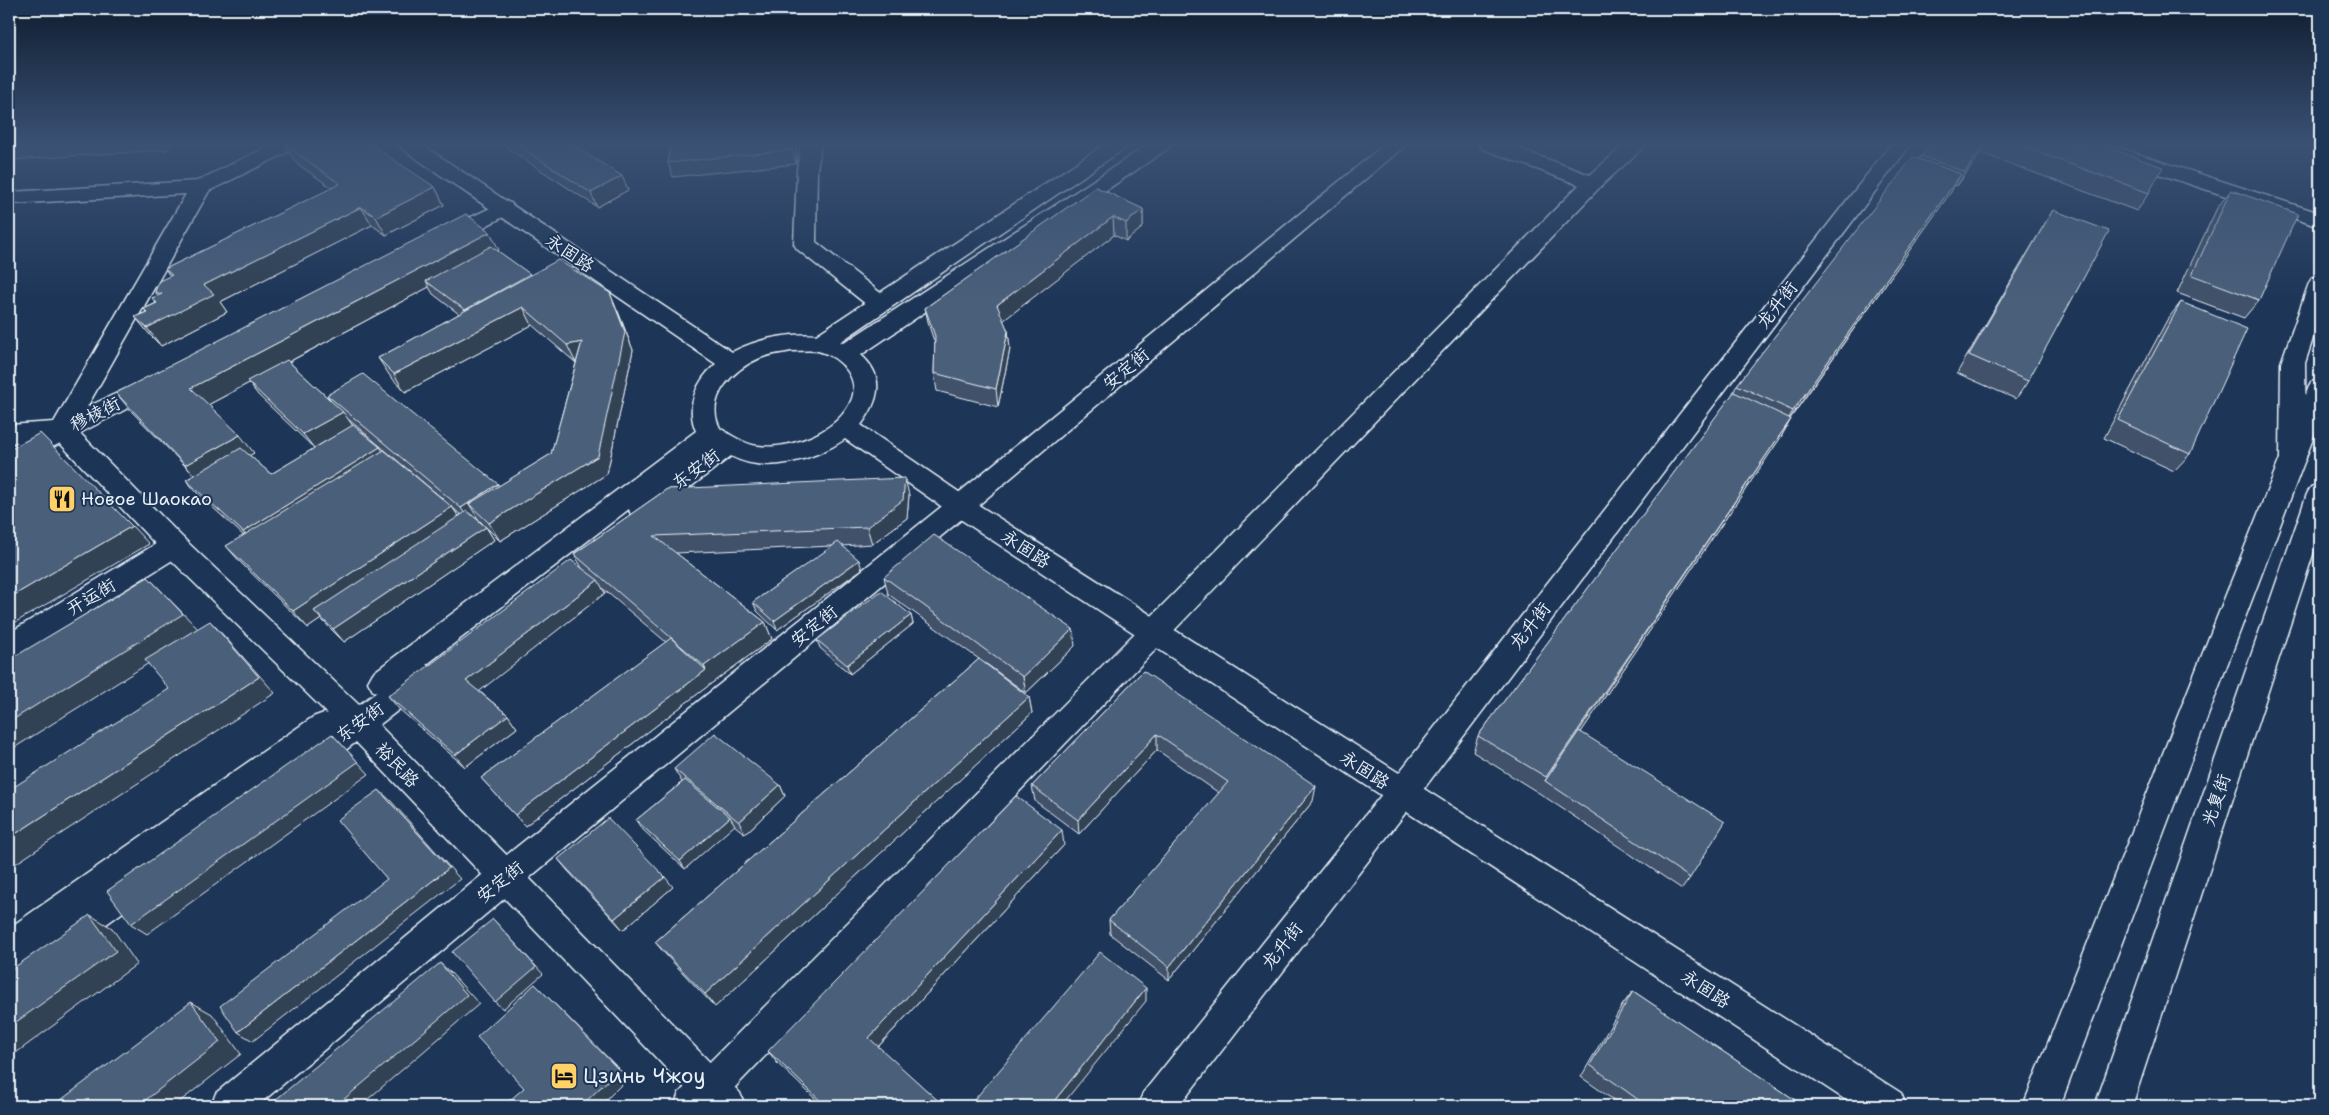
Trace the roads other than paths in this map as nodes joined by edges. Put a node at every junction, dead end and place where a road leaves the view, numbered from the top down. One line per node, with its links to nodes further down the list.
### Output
1 (43, 196): 11 (street)
2 (196, 196): 23 (street)
3 (485, 196): 12 (street, 永固路)
4 (806, 196): 16 (street)
5 (1041, 196): 16 (street)
6 (1083, 196): 18 (street)
7 (1334, 196): 29 (street, 安定街)
8 (1581, 196): 31 (street)
9 (1861, 196): 34 (street, 龙升街)
10 (2247, 196): 13 (street)
11 (9, 198)
12 (503, 208): 14 (street); 19 (street, 永固路)
13 (2320, 220)
14 (424, 248)
15 (2320, 283): 27 (street)
16 (880, 304): 17 (street)
17 (820, 344): 18 (street); 19 (street)
18 (845, 354): 22 (street)
19 (732, 363): 25 (street)
20 (177, 372): 23 (street, 穆棱街)
21 (2320, 388): 27 (street)
22 (846, 427): 25 (street); 29 (street, 永固路)
23 (62, 430): 24 (street); 26 (street, 穆棱街); 30 (street, 裕民路)
24 (9, 434)
25 (720, 438): 33 (street, 东安街)
26 (9, 458)
27 (2293, 458): 42 (street)
28 (2320, 494): 43 (street, 光复街)
29 (960, 506): 31 (street, 永固路); 35 (street, 安定街)
30 (174, 546): 32 (street, 开运街); 33 (street, 裕民路)
31 (1154, 633): 34 (street, 永固路); 38 (street)
32 (9, 647)
33 (351, 718): 35 (street, 裕民路); 36 (street, 东安街); 37 (street, 东安街)
34 (1402, 793): 40 (street, 龙升街); 41 (street, 永固路)
35 (504, 877): 38 (street, 裕民路); 39 (street, 安定街)
36 (9, 948)
37 (9, 974)
38 (709, 1100)
39 (229, 1106)
40 (1156, 1106)
41 (1888, 1106)
42 (2041, 1106)
43 (2113, 1106)

